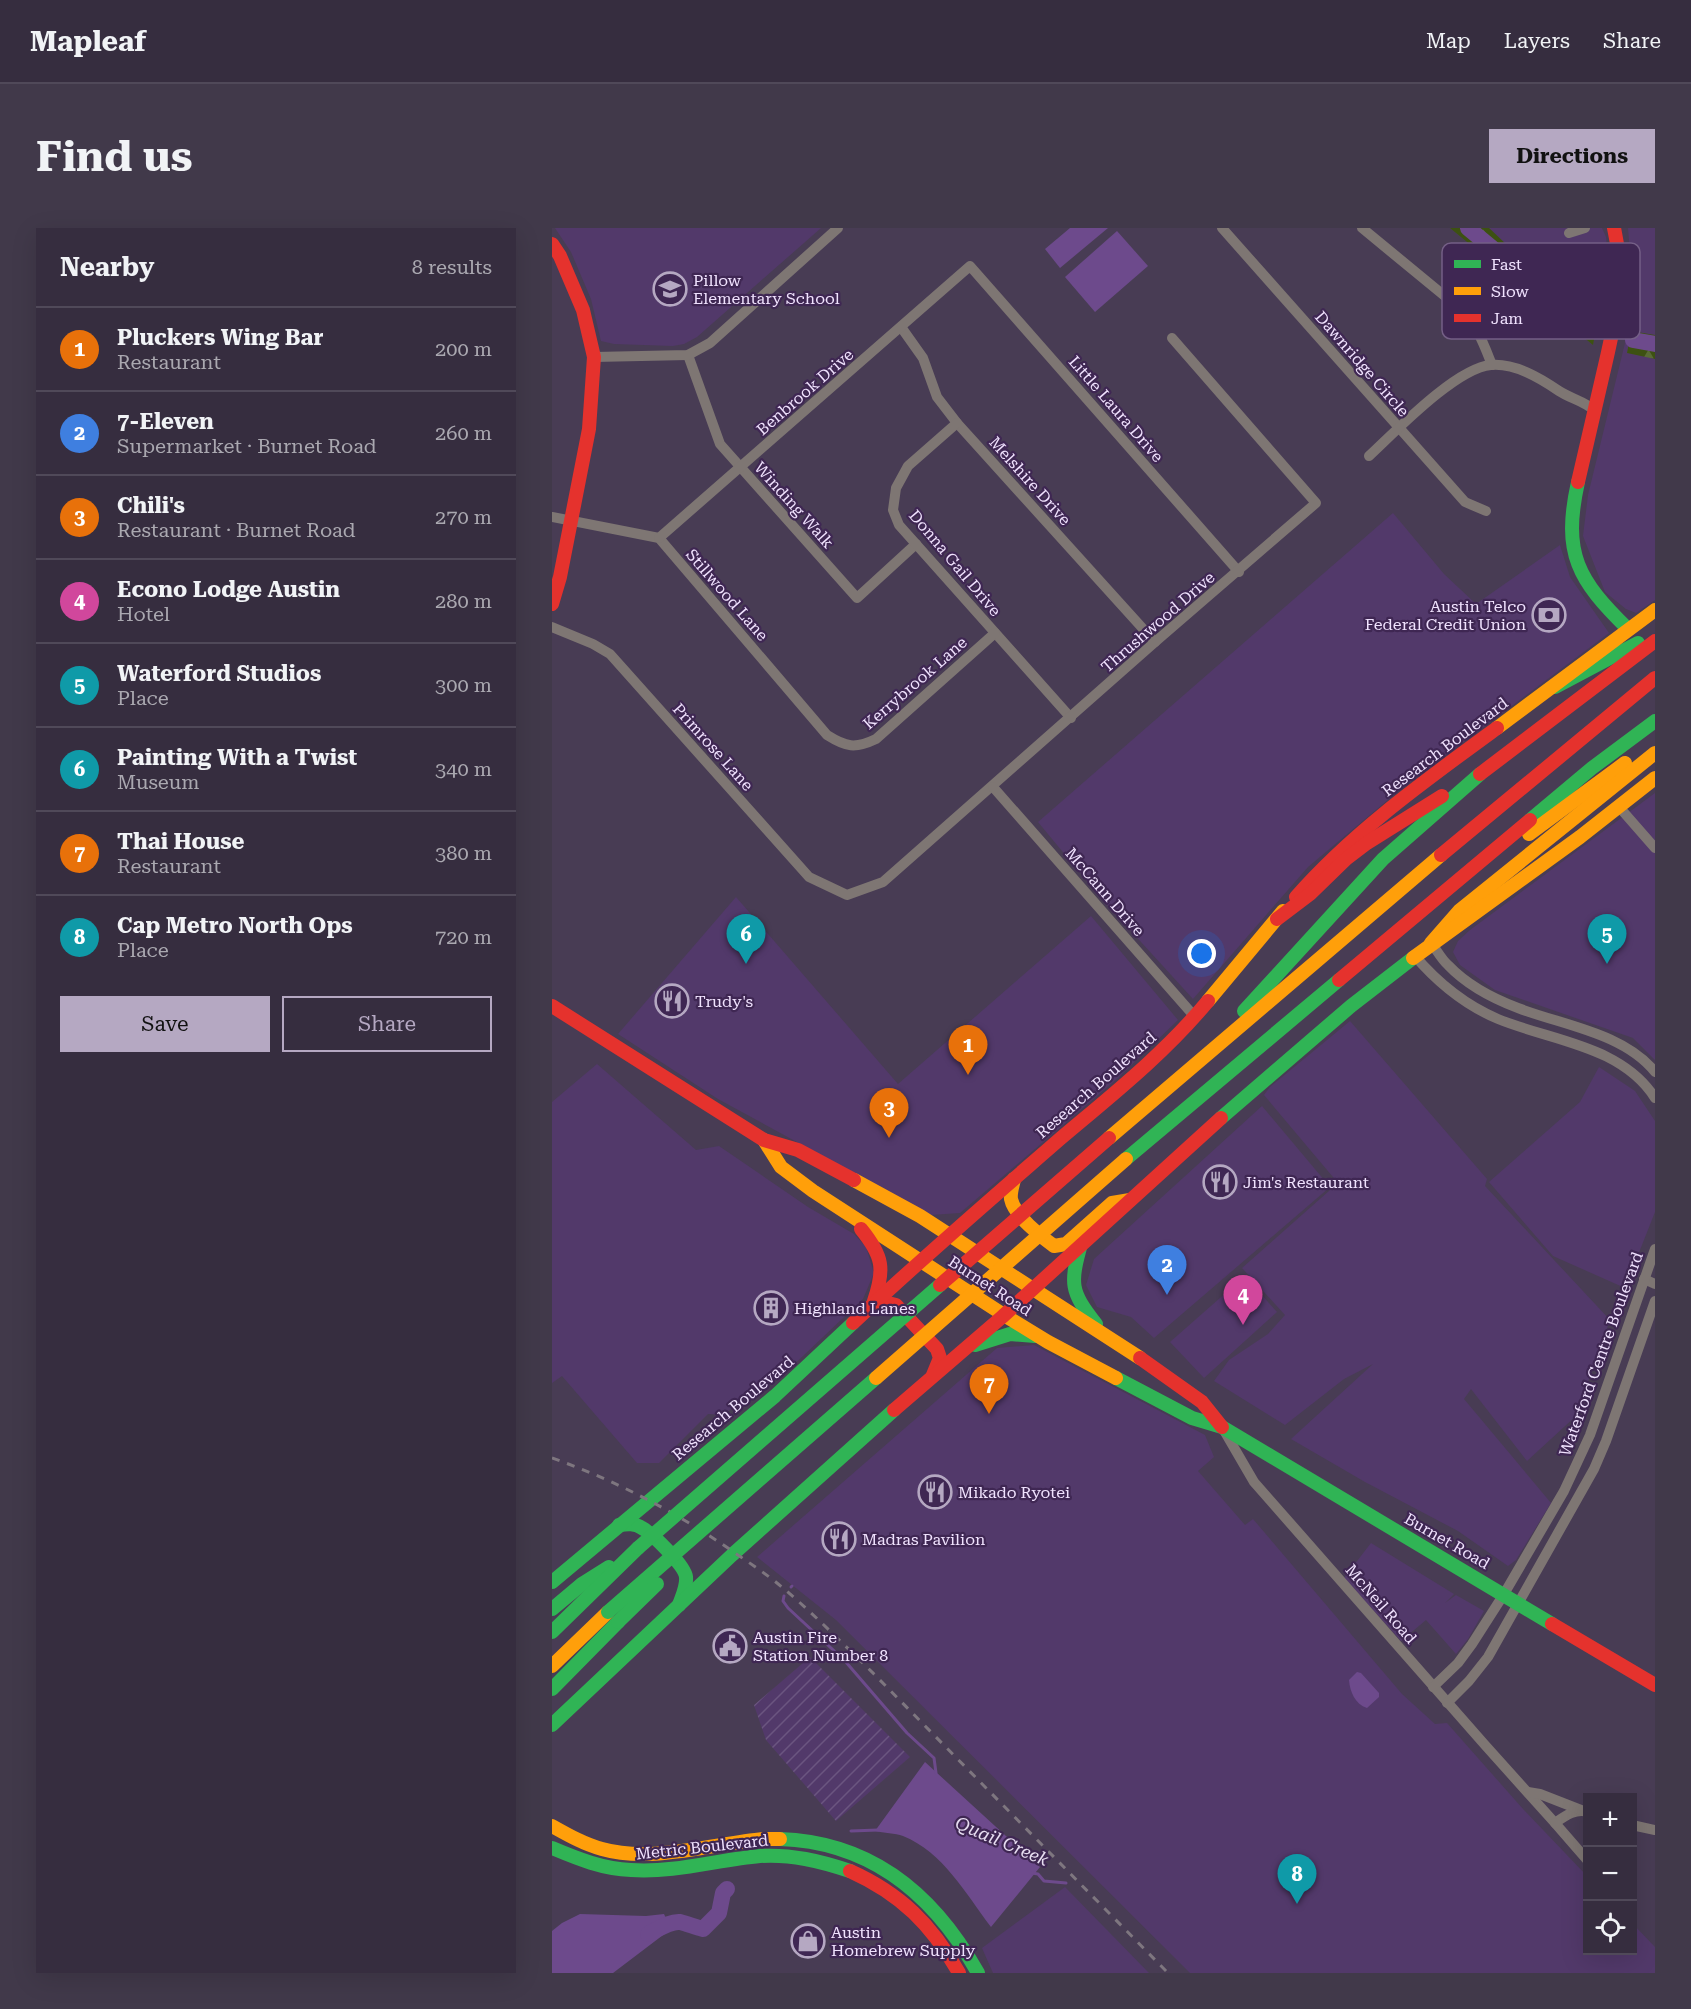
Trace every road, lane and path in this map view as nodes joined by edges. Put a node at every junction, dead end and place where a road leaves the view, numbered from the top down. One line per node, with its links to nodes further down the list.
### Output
1 (838, 228): 15 (street)
2 (1222, 228): 20 (street, Dawnridge Circle)
3 (1362, 228): 10 (street)
4 (1585, 228): 6 (street)
5 (1614, 228): 7 (main road)
6 (1569, 233)
7 (1618, 243)
8 (552, 244): 16 (main road)
9 (970, 266): 11 (street, Benbrook Drive); 28 (street, Little Laura Drive)
10 (1442, 294)
11 (901, 327): 19 (street, Melshire Drive); 22 (street, Benbrook Drive)
12 (1172, 338): 28 (street, Thrushwood Drive)
13 (1482, 339): 17 (street)
14 (1612, 339): 18 (main road)
15 (688, 355): 16 (street); 22 (street, Winding Walk)
16 (594, 357): 25 (main road)
17 (1492, 365): 18 (street); 20 (street)
18 (1595, 411): 32 (main road)
19 (957, 423): 27 (street, Donna Gail Drive); 36 (street, Melshire Drive)
20 (1399, 429): 21 (street); 23 (street, Dawnridge Circle)
21 (1370, 456)
22 (741, 468): 26 (street, Benbrook Drive); 27 (street, Winding Walk)
23 (1486, 511)
24 (552, 517): 25 (street)
25 (571, 521): 26 (street); 29 (main road)
26 (659, 538): 42 (street, Stillwood Lane)
27 (916, 544): 33 (street, Donna Gail Drive)
28 (1239, 572): 36 (street, Thrushwood Drive)
29 (552, 604)
30 (1655, 610): 32 (main road, Research Boulevard)
31 (552, 627): 49 (street, Primrose Lane)
32 (1628, 628): 38 (main road, Research Boulevard)
33 (995, 633): 39 (street, Donna Gail Drive); 42 (street, Kerrybrook Lane)
34 (1655, 633): 38 (main road)
35 (1655, 641): 44 (main road)
36 (1155, 642): 39 (street, Thrushwood Drive)
37 (1655, 678): 56 (main road)
38 (1555, 687): 51 (main road, Research Boulevard)
39 (1071, 718): 46 (street, Thrushwood Drive)
40 (1655, 721): 50 (main road)
41 (1655, 742): 50 (main road)
42 (850, 746)
43 (1655, 753): 52 (main road)
44 (1475, 778): 51 (main road); 56 (main road)
45 (1655, 778): 47 (main road)
46 (993, 787): 49 (street, Thrushwood Drive); 55 (street, McCann Drive)
47 (1620, 808): 48 (street); 52 (main road)
48 (1655, 848)
49 (847, 895)
50 (1441, 895): 86 (main road, bridge)
51 (1277, 919): 55 (main road, Research Boulevard)
52 (1431, 943): 53 (main road); 57 (street)
53 (1414, 955): 58 (street); 61 (main road)
54 (552, 1006): 59 (main road, Burnet Road)
55 (1195, 1017): 60 (main road, Research Boulevard)
56 (1207, 1053): 81 (main road, bridge)
57 (1655, 1072)
58 (1655, 1098)
59 (764, 1140): 62 (main road, Burnet Road); 63 (main road, Burnet Road)
60 (1014, 1179): 61 (main road); 63 (main road, Research Boulevard)
61 (1130, 1200): 64 (main road)
62 (852, 1218): 66 (main road, Burnet Road); 72 (main road)
63 (949, 1235): 66 (main road, Research Boulevard); 70 (main road, Burnet Road)
64 (1081, 1244): 70 (main road); 74 (main road)
65 (1655, 1249): 67 (street, Waterford Centre Boulevard)
66 (920, 1260): 72 (main road, Research Boulevard); 73 (main road, Burnet Road)
67 (1652, 1265): 68 (street, Waterford Centre Boulevard)
68 (1644, 1279): 69 (street); 82 (street, Waterford Centre Boulevard)
69 (1655, 1284)
70 (1032, 1289): 73 (main road); 74 (main road, Burnet Road)
71 (1655, 1301): 83 (street, Waterford Centre Boulevard)
72 (873, 1305): 77 (main road); 79 (main road, Research Boulevard)
73 (1004, 1315): 75 (main road, Burnet Road); 76 (main road)
74 (1103, 1333): 78 (main road, Burnet Road)
75 (1039, 1336): 76 (main road); 78 (main road, Burnet Road)
76 (968, 1347): 77 (main road)
77 (933, 1377): 84 (main road)
78 (1222, 1427): 82 (main road, Burnet Road); 90 (street, McNeil Road)
79 (619, 1525): 80 (main road, Research Boulevard); 84 (main road)
80 (552, 1582)
81 (586, 1589): 85 (main road); 87 (main road)
82 (1504, 1594): 83 (main road, Burnet Road); 90 (street, Waterford Centre Boulevard)
83 (1519, 1603): 89 (main road, Burnet Road); 92 (street, Waterford Centre Boulevard)
84 (678, 1607): 93 (main road)
85 (552, 1609)
86 (613, 1617): 88 (main road); 91 (main road)
87 (552, 1632)
88 (552, 1666)
89 (1655, 1685)
90 (1433, 1687): 92 (street, McNeil Road)
91 (552, 1689)
92 (1448, 1703): 94 (street, McNeil Road)
93 (552, 1725)
94 (1528, 1792): 95 (street); 97 (street, McNeil Road)
95 (1583, 1811)
96 (1583, 1811): 97 (street)
97 (1555, 1823): 105 (street, McNeil Road)
98 (552, 1826): 101 (main road, Metric Boulevard)
99 (1637, 1826): 100 (street)
100 (1655, 1830)
101 (772, 1839): 102 (main road, Metric Boulevard); 104 (main road)
102 (820, 1844): 106 (main road); 108 (main road, Metric Boulevard)
103 (552, 1848): 104 (main road, Metric Boulevard)
104 (772, 1856): 106 (main road, Metric Boulevard)
105 (1583, 1856)
106 (816, 1861): 107 (main road, Metric Boulevard)
107 (959, 1973)
108 (978, 1973)

